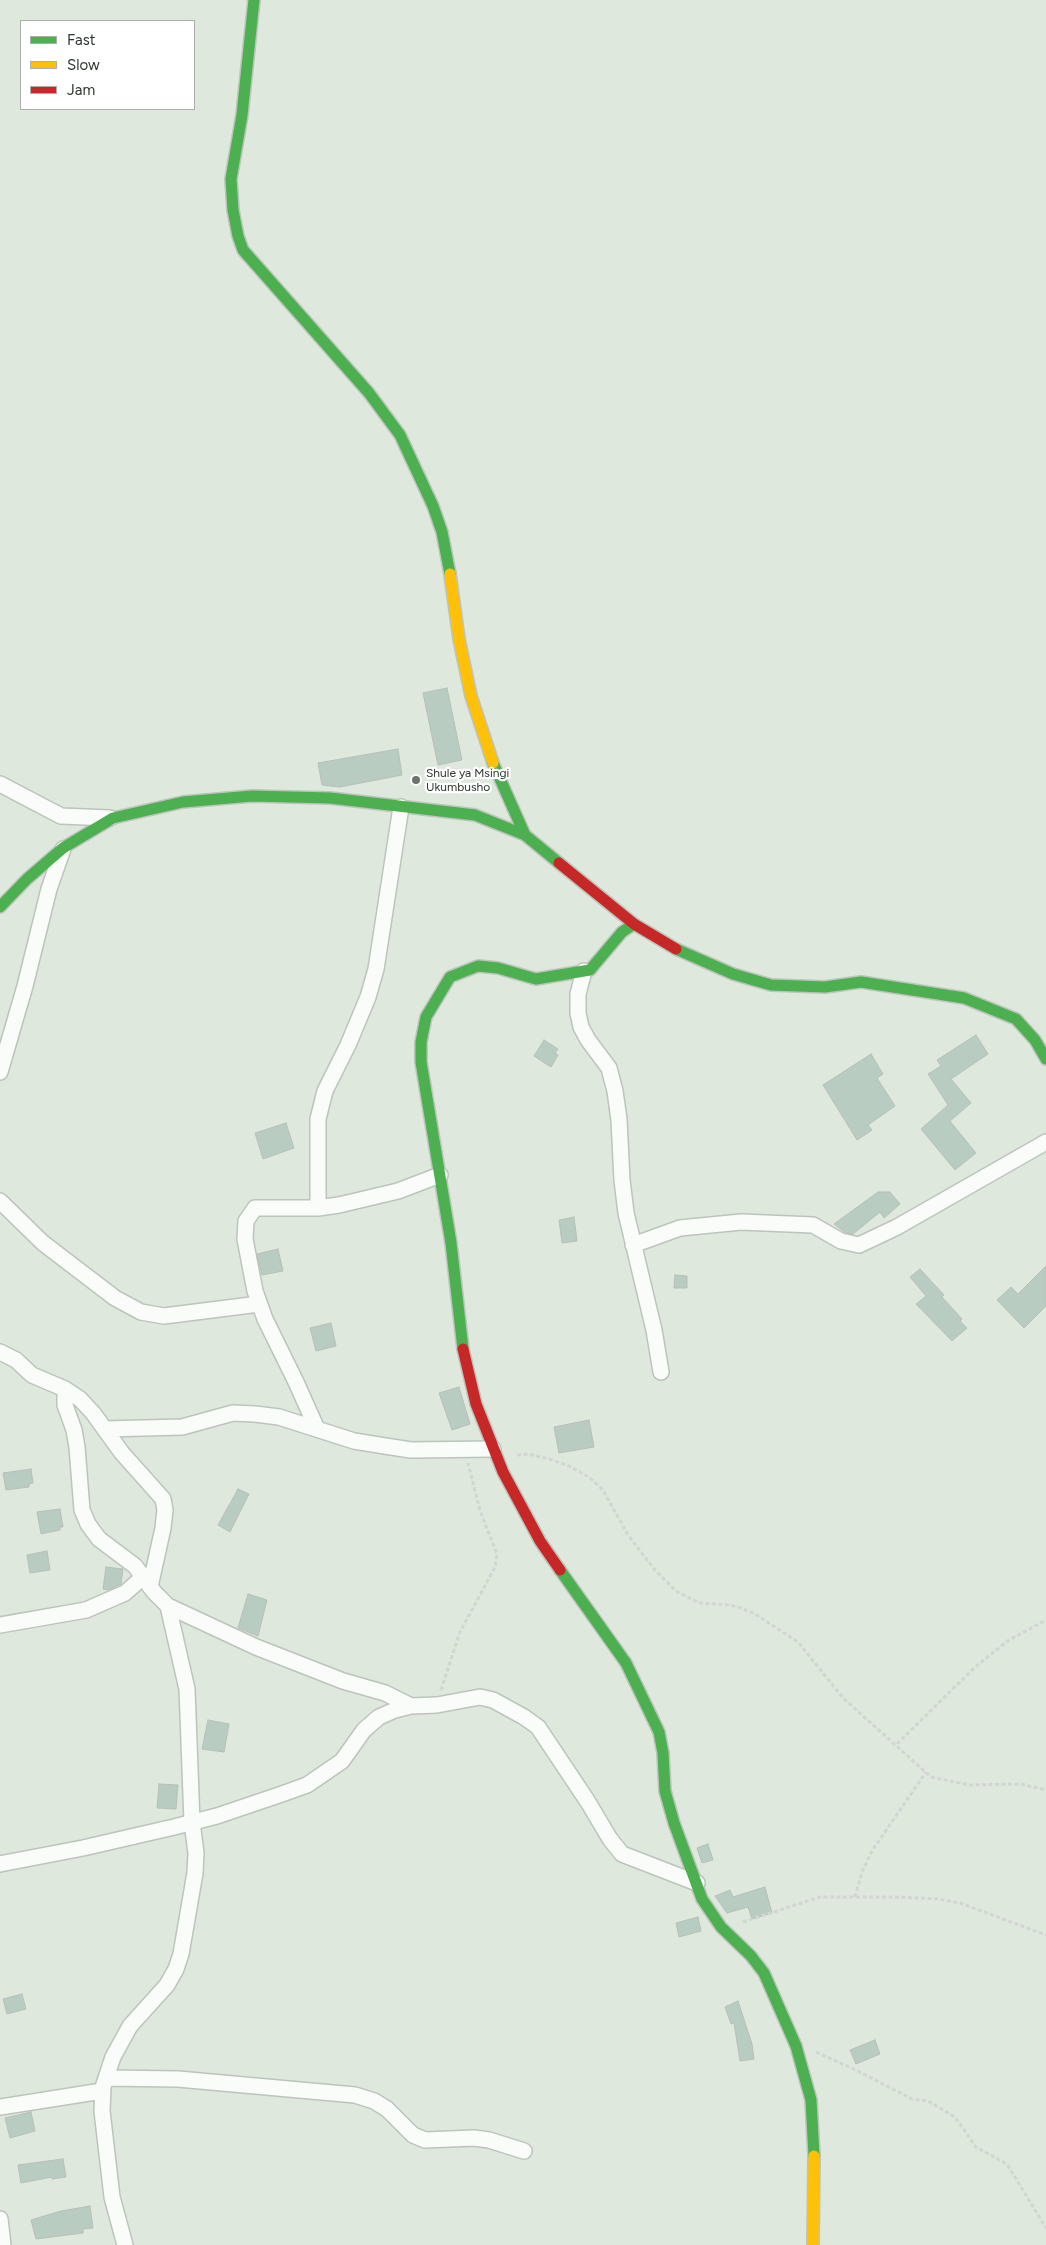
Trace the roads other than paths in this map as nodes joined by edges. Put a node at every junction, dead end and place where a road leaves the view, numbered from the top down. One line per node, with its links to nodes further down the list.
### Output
1 (254, 0): 5 (street)
2 (0, 784): 4 (street)
3 (401, 806): 4 (street); 5 (street); 15 (street)
4 (113, 818): 6 (street)
5 (525, 835): 8 (street)
6 (63, 848): 7 (street); 11 (street)
7 (0, 907)
8 (634, 924): 9 (street); 10 (street)
9 (584, 971): 13 (street); 16 (street)
10 (1046, 1059)
11 (0, 1072)
12 (1046, 1142): 16 (street)
13 (440, 1175): 15 (street); 23 (street)
14 (0, 1201): 17 (street)
15 (318, 1208): 17 (street)
16 (633, 1245): 19 (street)
17 (259, 1304): 22 (street)
18 (0, 1352): 20 (street)
19 (661, 1372)
20 (65, 1389): 21 (street); 24 (street)
21 (104, 1429): 22 (street); 24 (street)
22 (317, 1430): 23 (street)
23 (495, 1452): 30 (street)
24 (146, 1582): 25 (street); 26 (street)
25 (168, 1606): 27 (street); 28 (street)
26 (0, 1625)
27 (411, 1706): 28 (street); 30 (street)
28 (192, 1822): 29 (street); 31 (street)
29 (0, 1864)
30 (697, 1883): 37 (street)
31 (104, 2085): 32 (street); 33 (street); 36 (street)
32 (0, 2107)
33 (524, 2151)
34 (0, 2219): 35 (street)
35 (3, 2245)
36 (125, 2245)
37 (813, 2245)

